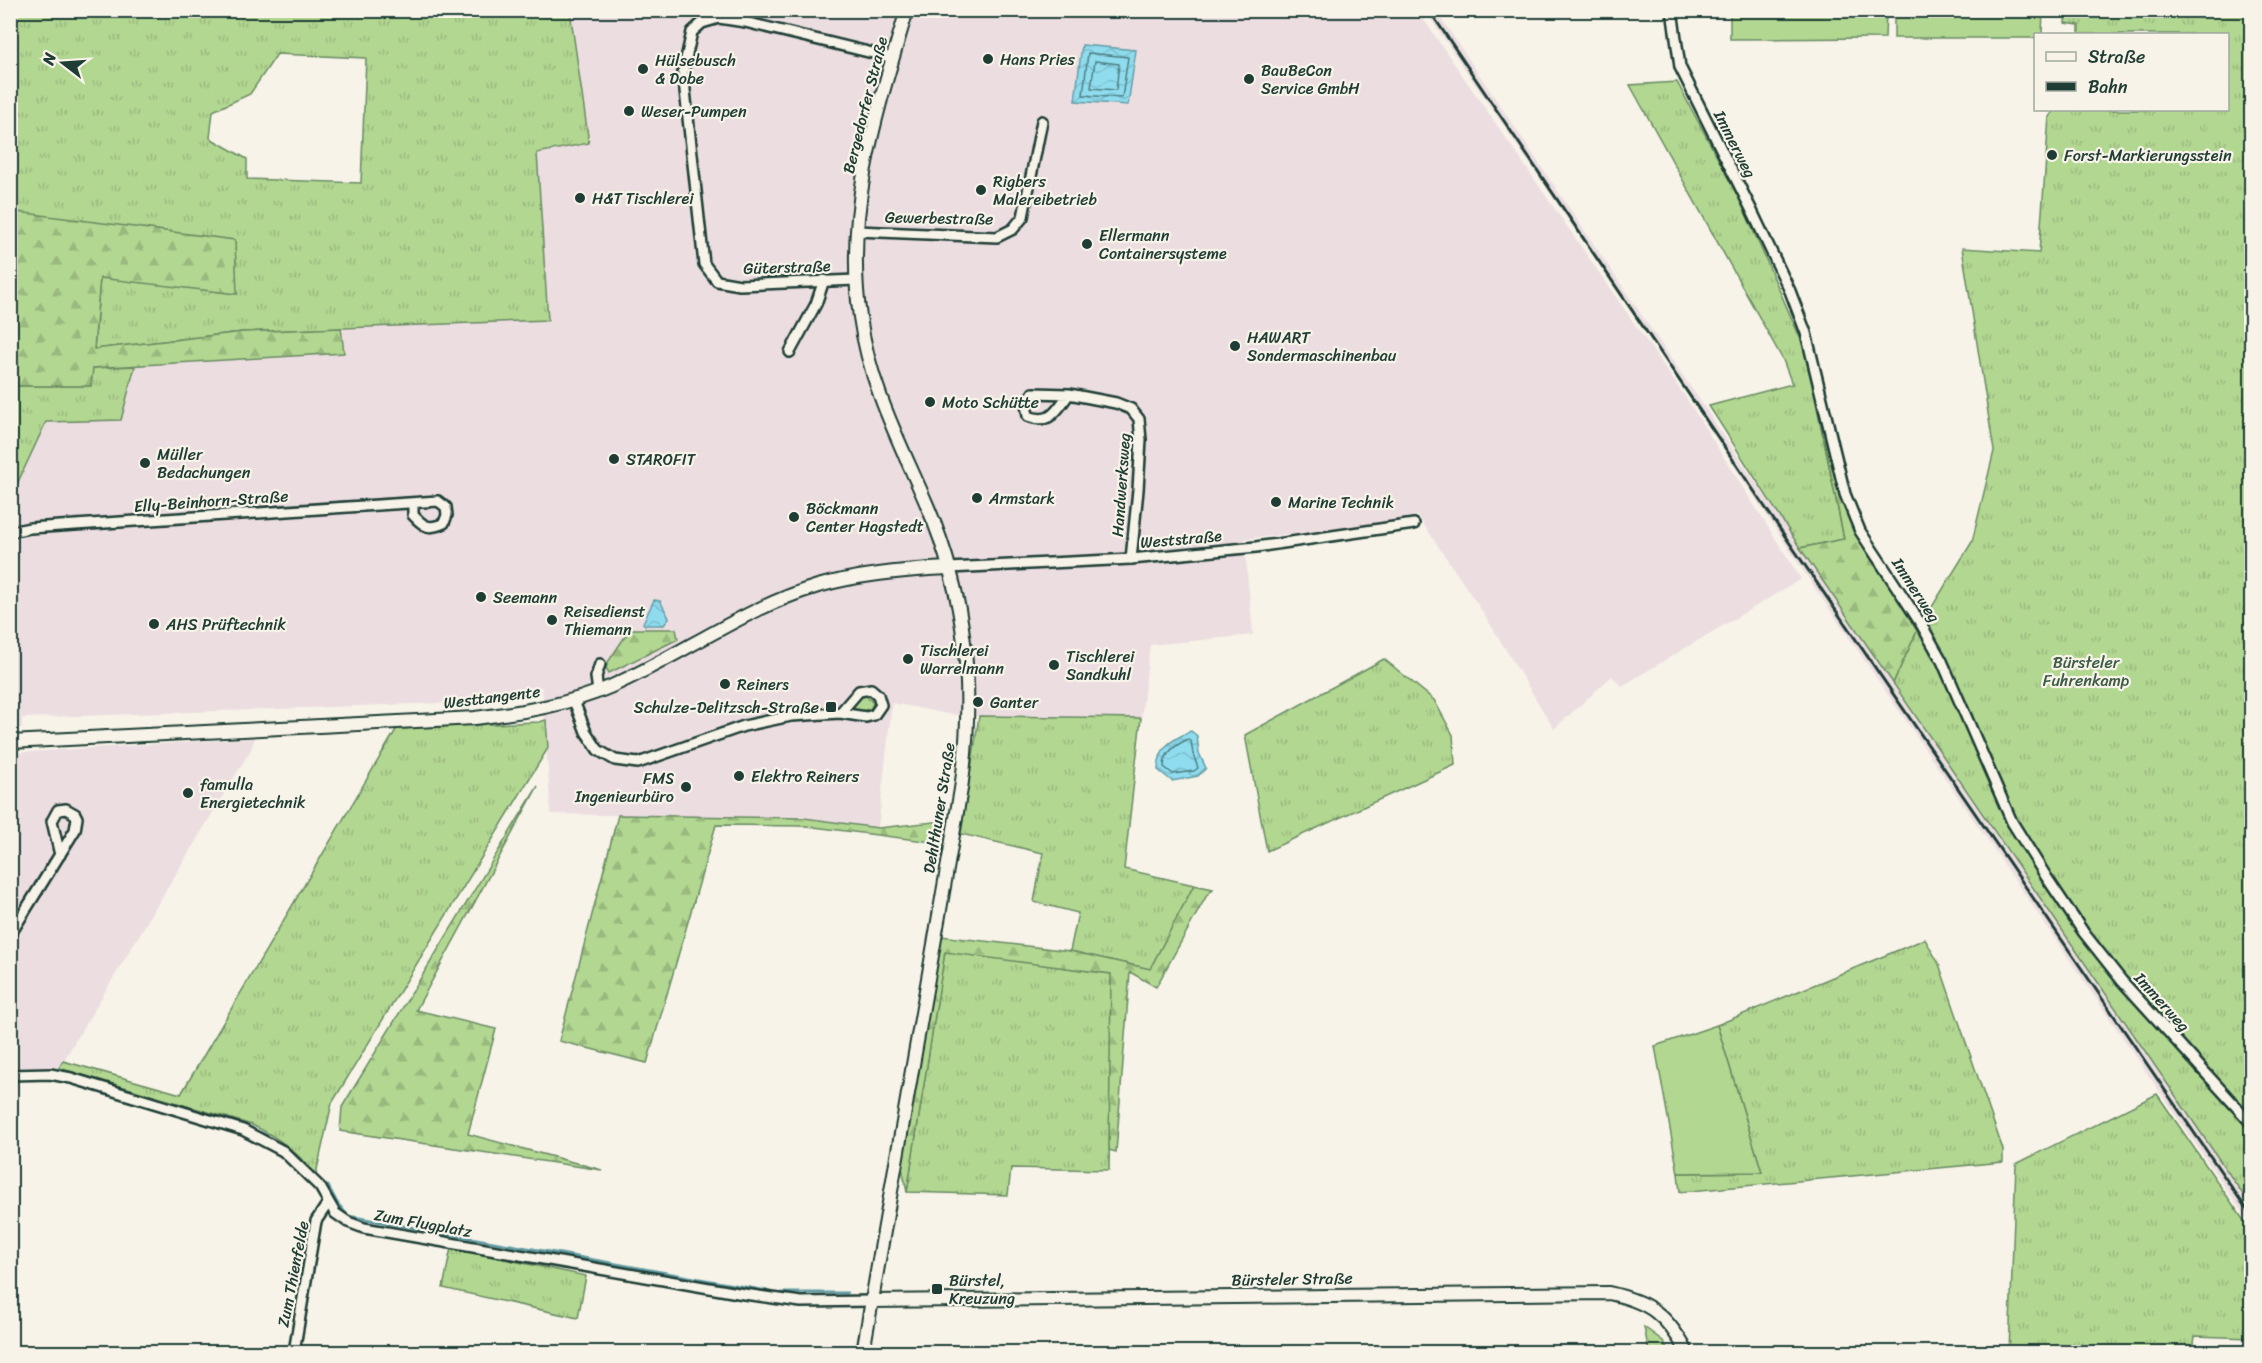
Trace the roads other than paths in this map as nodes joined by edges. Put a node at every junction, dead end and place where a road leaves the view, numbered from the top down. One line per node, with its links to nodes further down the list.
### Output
1 (907, 10): 3 (street, Bergedorfer Straße)
2 (1672, 10): 23 (street, Immerweg)
3 (893, 58): 5 (street, Bergedorfer Straße); 6 (street, Güterstraße)
4 (1042, 121): 5 (street, Gewerbestraße)
5 (856, 231): 7 (street, Bergedorfer Straße)
6 (824, 280): 7 (street, Güterstraße); 8 (street)
7 (856, 280): 14 (street, Dehlthuner Straße)
8 (790, 352)
9 (1069, 394): 9 (street, Handwerksweg); 13 (street, Handwerksweg)
10 (413, 503): 12 (street, Elly-Beinhorn-Straße)
11 (1414, 525): 13 (street, Weststraße)
12 (10, 532)
13 (1131, 559): 14 (street, Weststraße)
14 (949, 568): 16 (street, Westtangente); 25 (street, Dehlthuner Straße)
15 (600, 664): 16 (street)
16 (598, 691): 17 (street, Westtangente)
17 (574, 700): 18 (street); 19 (street, Westtangente)
18 (840, 713)
19 (10, 742)
20 (60, 855): 21 (street)
21 (10, 935)
22 (10, 1075): 24 (street, Zum Flugplatz)
23 (2252, 1124)
24 (328, 1203): 25 (street, Zum Flugplatz); 26 (street, Zum Thienfelde)
25 (872, 1301): 27 (street, Dehlthuner Straße); 28 (street, Bürsteler Straße)
26 (294, 1353)
27 (863, 1353)
28 (1687, 1353)

